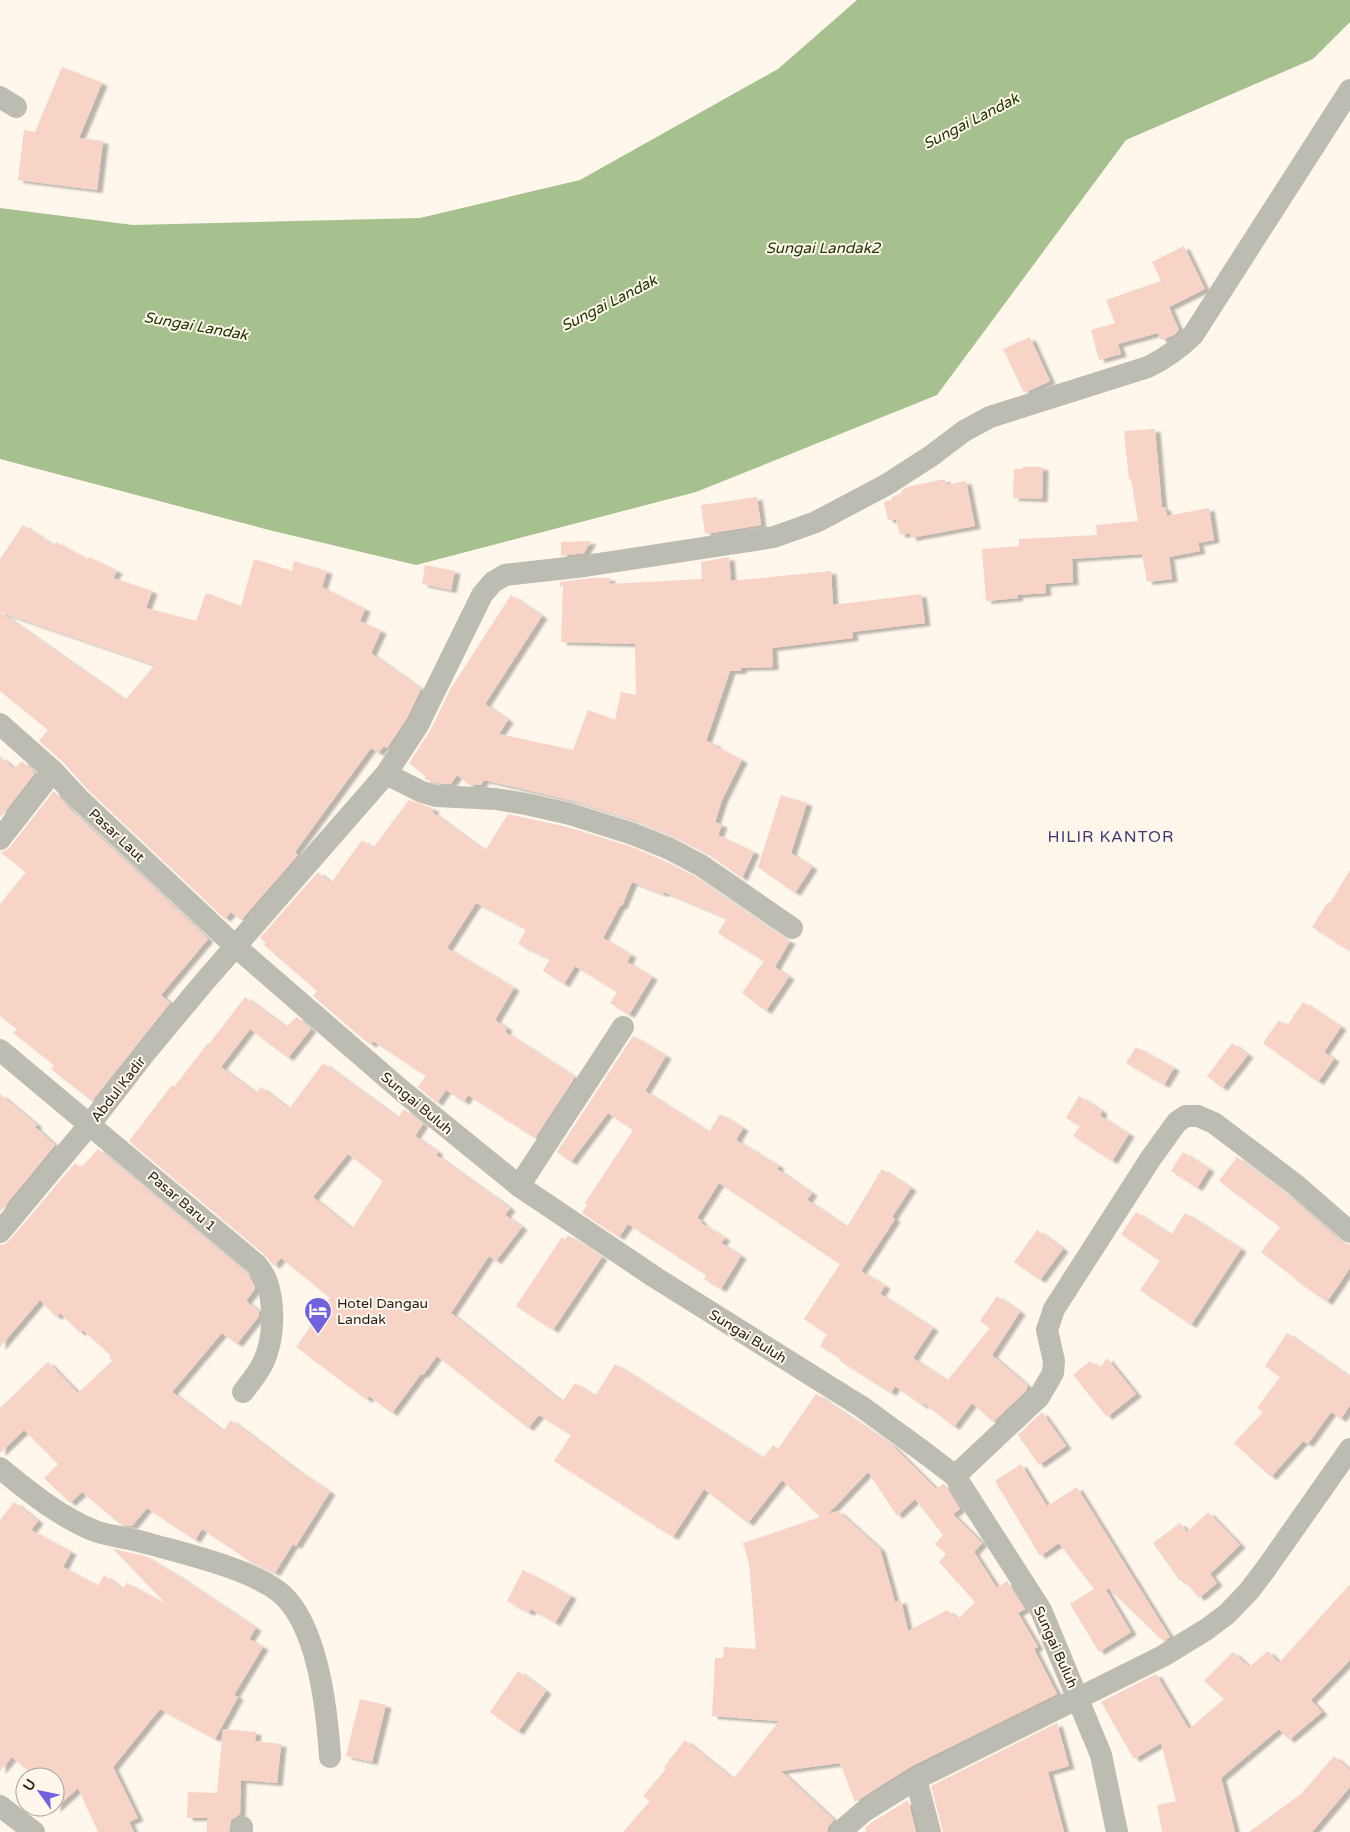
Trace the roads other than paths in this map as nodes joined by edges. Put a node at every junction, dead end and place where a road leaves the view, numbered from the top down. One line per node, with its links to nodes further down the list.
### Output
1 (1350, 90): 4 (street, Abdul Kadir)
2 (0, 724): 3 (street, Pasar Laut)
3 (53, 771): 5 (street); 7 (street, Pasar Laut)
4 (386, 774): 6 (street); 7 (street, Abdul Kadir)
5 (0, 839)
6 (792, 928)
7 (235, 946): 10 (street, Abdul Kadir); 11 (street, Sungai Buluh)
8 (624, 1027): 11 (street)
9 (0, 1050): 10 (street, Pasar Baru 1)
10 (90, 1124): 12 (street, Abdul Kadir); 14 (street, Pasar Baru 1)
11 (519, 1186): 17 (street, Sungai Buluh)
12 (0, 1232)
13 (1350, 1232): 17 (street)
14 (243, 1392)
15 (1350, 1449): 18 (street)
16 (0, 1468): 19 (street)
17 (955, 1476): 18 (street, Sungai Buluh)
18 (1078, 1698): 20 (street); 25 (street, Sungai Buluh)
19 (330, 1757)
20 (916, 1779): 23 (street); 24 (street)
21 (0, 1806): 22 (street)
22 (34, 1832)
23 (840, 1832)
24 (930, 1832)
25 (1117, 1832)

